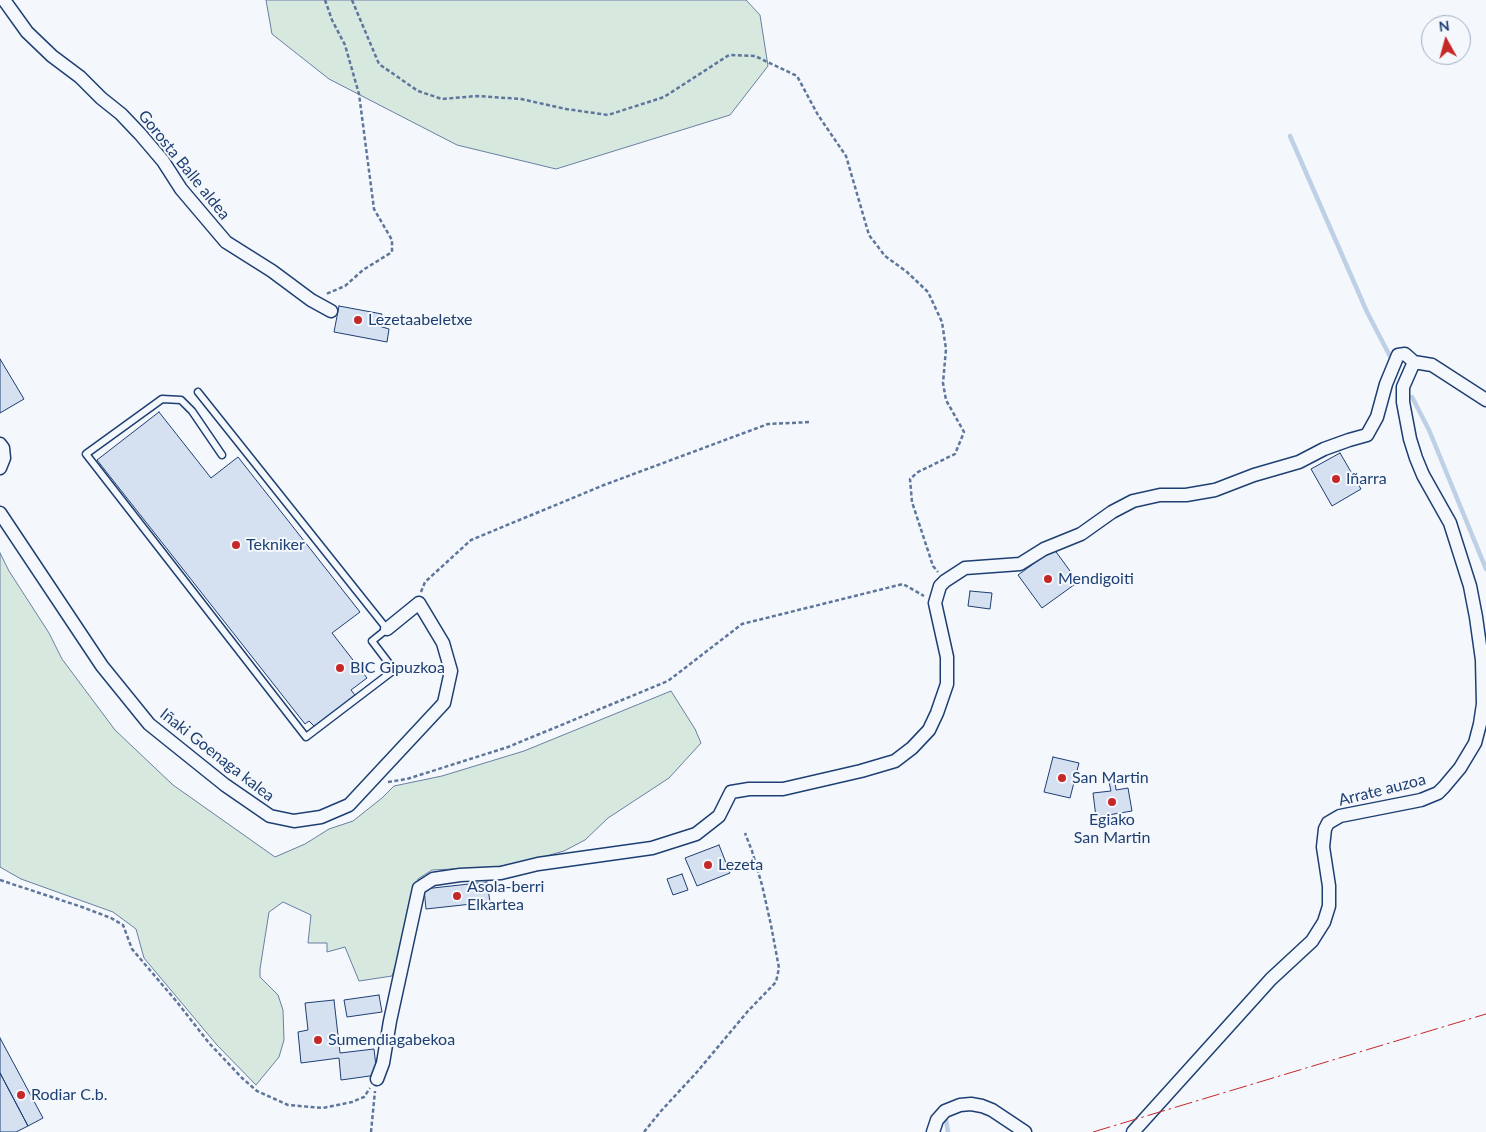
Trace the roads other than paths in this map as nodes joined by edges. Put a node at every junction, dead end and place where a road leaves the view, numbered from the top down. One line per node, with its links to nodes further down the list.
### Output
1 (4, 0): 2 (street, Gorosta Balle aldea)
2 (330, 312)
3 (1414, 362): 5 (street); 11 (street); 14 (street, Arrate auzoa)
4 (198, 392): 10 (lane)
5 (1486, 400)
6 (0, 444): 8 (street)
7 (222, 455): 10 (lane)
8 (0, 468)
9 (0, 513): 10 (street, Iñaki Goenaga kalea)
10 (387, 629)
11 (376, 1079)
12 (932, 1132): 13 (street)
13 (1024, 1132)
14 (1132, 1132)

